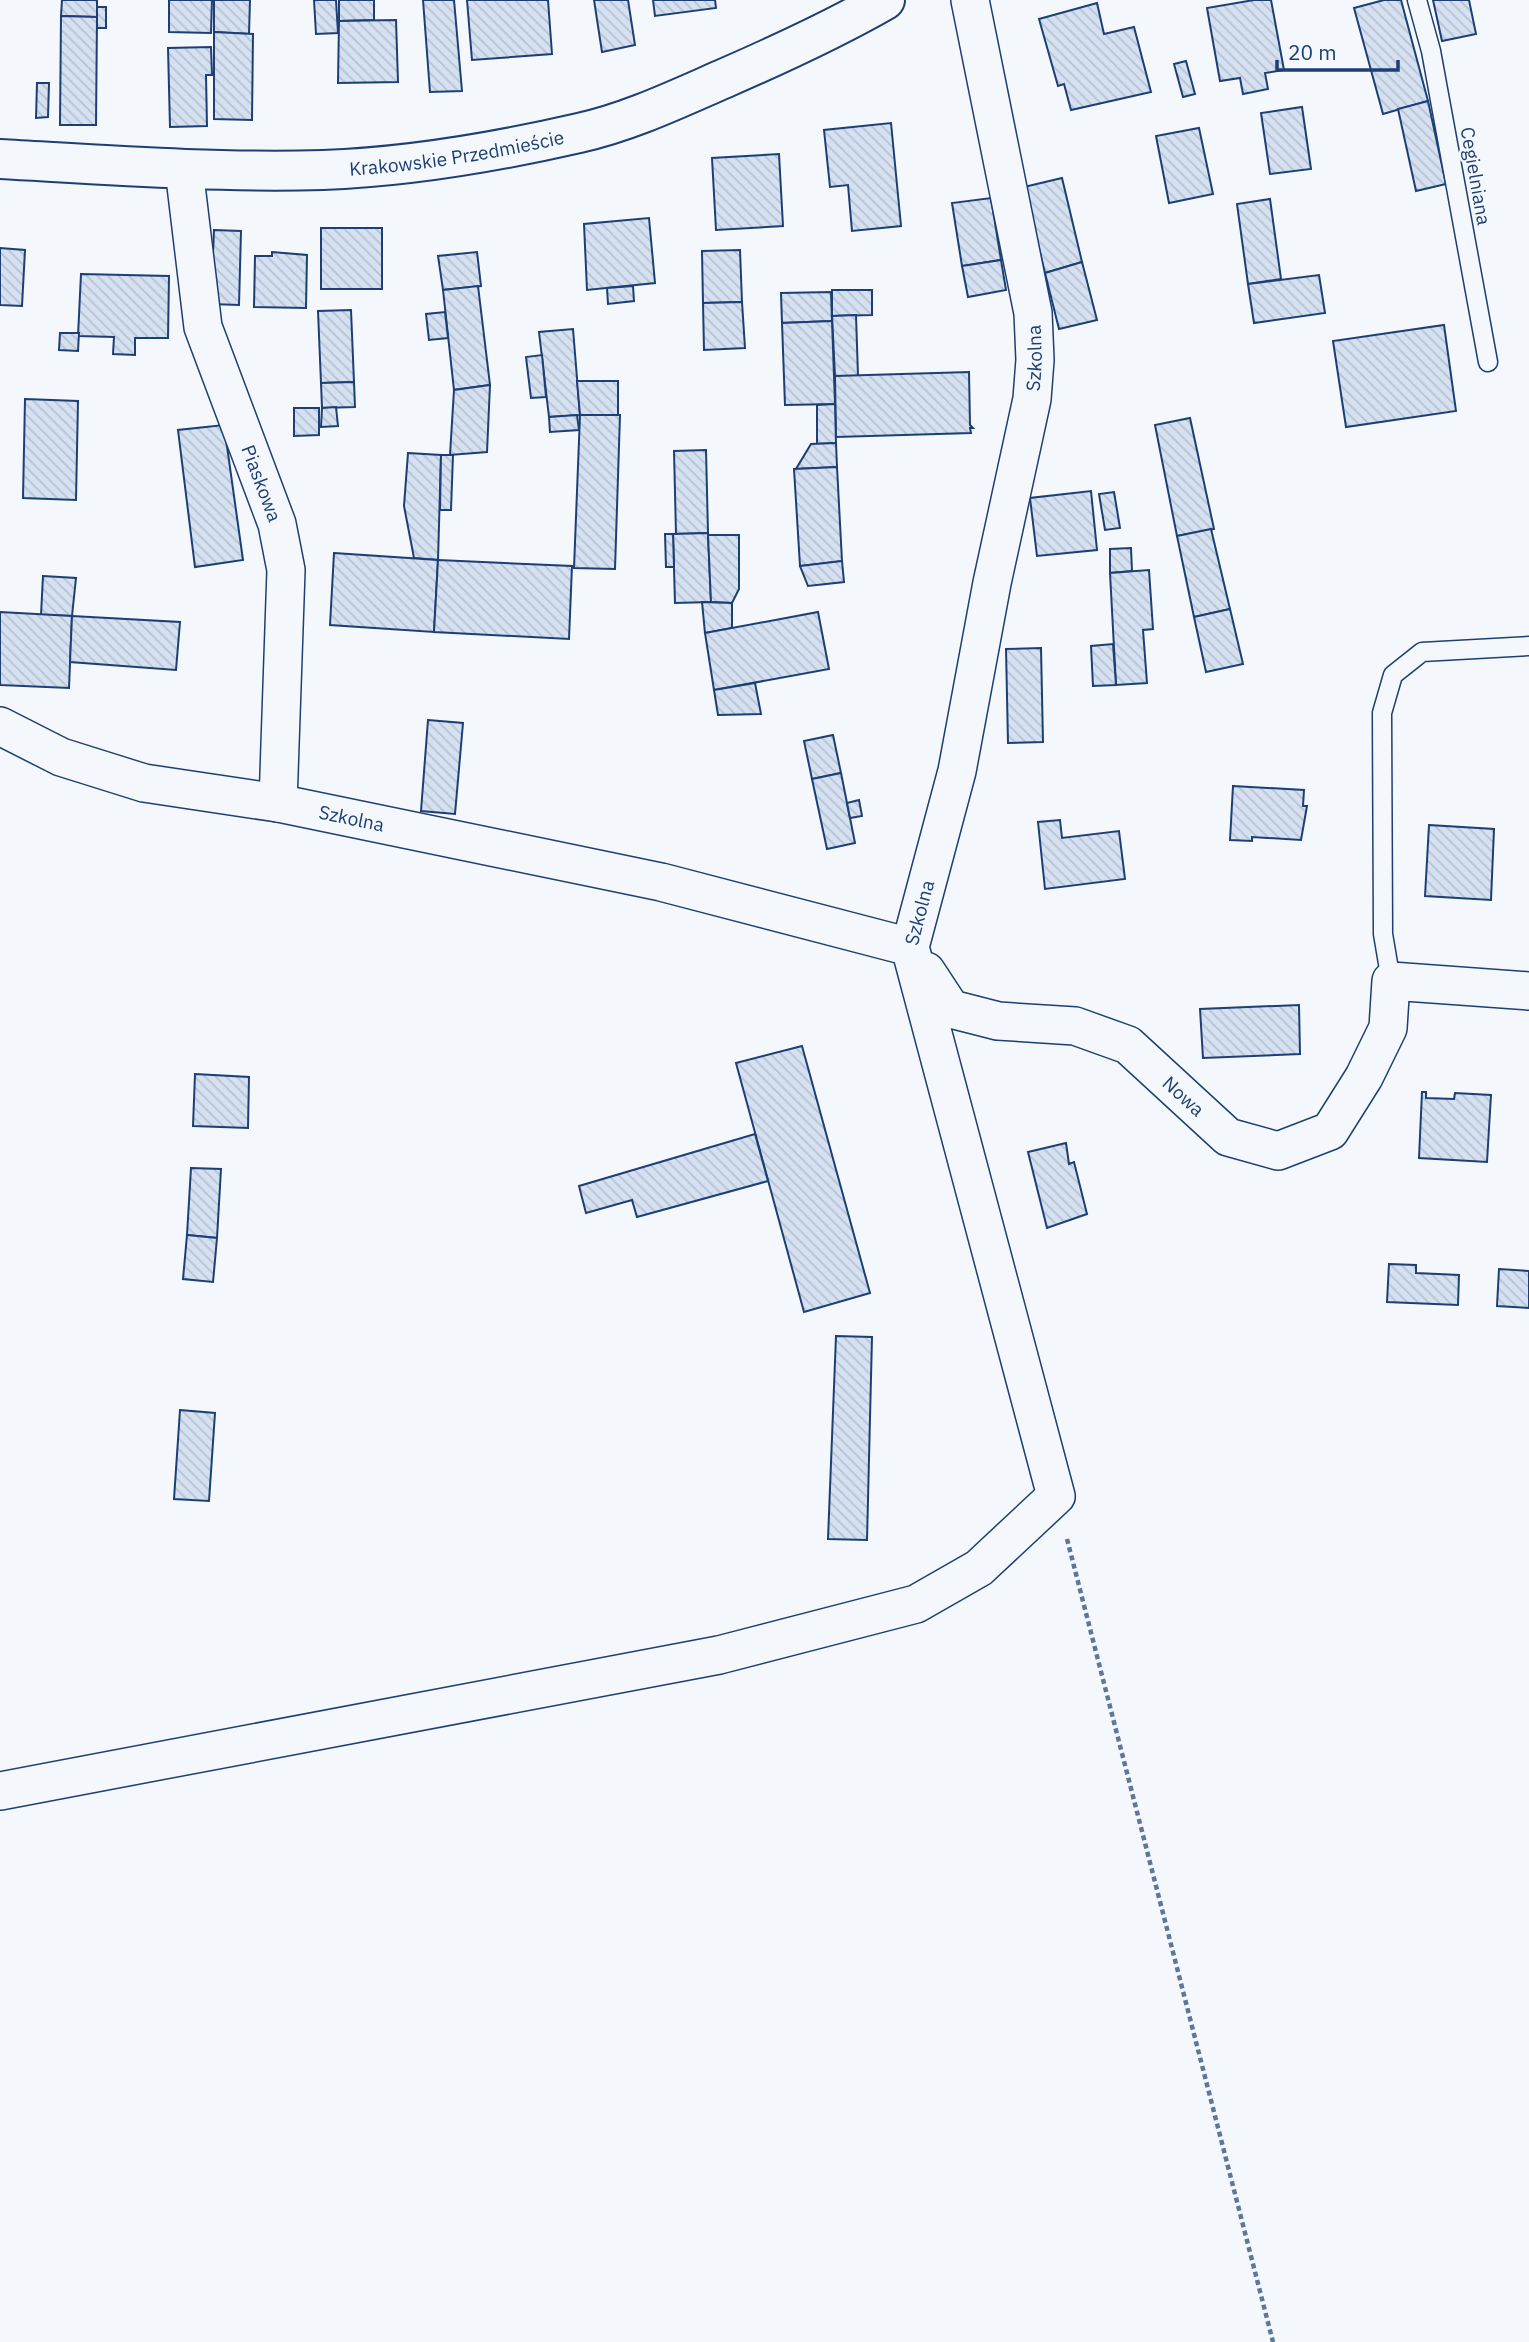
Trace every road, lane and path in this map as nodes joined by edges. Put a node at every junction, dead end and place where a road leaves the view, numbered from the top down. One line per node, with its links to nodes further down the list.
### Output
1 (885, 0): 5 (main road, Krakowskie Przedmieście)
2 (970, 0): 10 (street, Szkolna)
3 (1416, 0): 6 (lane, Cegielniana)
4 (0, 159): 5 (main road, Krakowskie Przedmieście)
5 (184, 169): 9 (street, Piaskowa)
6 (1488, 362)
7 (1529, 646): 11 (lane, Nowa)
8 (0, 726): 9 (street, Szkolna)
9 (278, 803): 10 (street, Szkolna)
10 (910, 947): 11 (street, Nowa); 13 (street)
11 (1391, 981): 12 (street)
12 (1529, 991)
13 (1056, 1496): 14 (street); 15 (path)
14 (0, 1791)
15 (1273, 2342)

